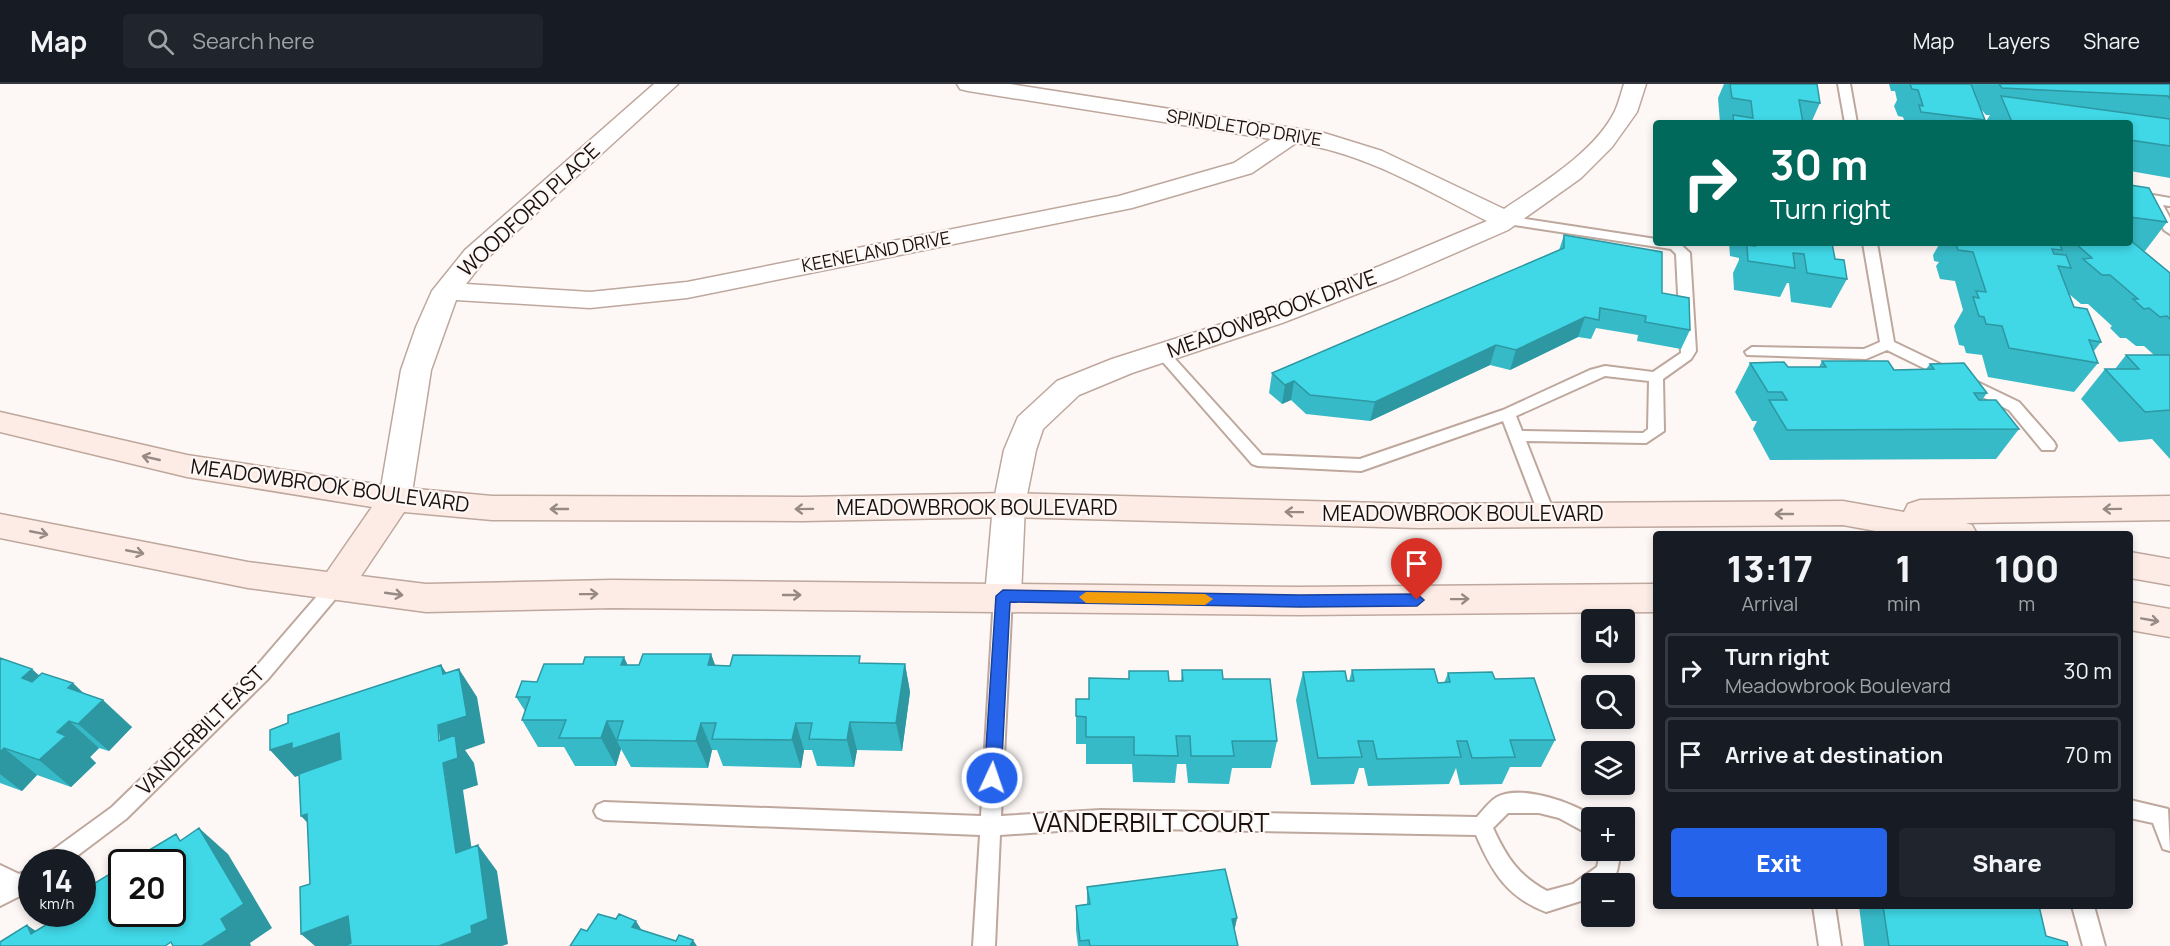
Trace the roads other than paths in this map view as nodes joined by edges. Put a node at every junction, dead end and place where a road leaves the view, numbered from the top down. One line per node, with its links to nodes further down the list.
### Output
1 (667, 84): 15 (street, WOODFORD PLACE)
2 (968, 84): 6 (street, SPINDLETOP DRIVE)
3 (1635, 84): 10 (street, MEADOWBROOK DRIVE)
4 (1844, 84): 5 (lane)
5 (1850, 120)
6 (1291, 135): 10 (street, SPINDLETOP DRIVE); 15 (street, KEENELAND DRIVE)
7 (2133, 196): 8 (lane)
8 (2154, 199): 9 (lane); 11 (lane)
9 (2170, 202)
10 (1506, 220): 12 (lane); 18 (street, MEADOWBROOK DRIVE)
11 (2170, 230)
12 (1653, 243)
13 (1675, 246): 19 (lane)
14 (1871, 246): 16 (lane)
15 (446, 291): 24 (street, WOODFORD PLACE)
16 (1887, 344): 17 (lane); 23 (lane)
17 (1752, 352)
18 (1162, 353): 20 (lane); 25 (street, MEADOWBROOK DRIVE)
19 (1656, 377): 20 (lane); 22 (lane)
20 (1508, 414): 22 (lane)
21 (0, 422): 24 (main road, MEADOWBROOK BOULEVARD, one-way to 21)
22 (1516, 436): 28 (lane)
23 (2048, 446)
24 (395, 499): 25 (main road, MEADOWBROOK BOULEVARD, one-way to 24); 33 (main road)
25 (1009, 505): 28 (main road, MEADOWBROOK BOULEVARD, one-way to 25); 34 (street, MEADOWBROOK DRIVE)
26 (2170, 508): 27 (main road, one-way to 27)
27 (1843, 513): 28 (main road, MEADOWBROOK BOULEVARD, one-way to 28); 30 (main road, MEADOWBROOK BOULEVARD)
28 (1547, 515)
29 (0, 526): 33 (main road, one-way to 33)
30 (1943, 531)
31 (2133, 566): 32 (main road)
32 (2170, 572)
33 (336, 586): 34 (main road, one-way to 34); 44 (lane, VANDERBILT EAST)
34 (1003, 596): 35 (main road, one-way to 35); 41 (lane)
35 (1653, 598)
36 (2133, 617): 37 (main road, one-way to 37)
37 (2170, 623)
38 (2133, 810): 43 (lane)
39 (604, 811): 41 (lane, VANDERBILT COURT)
40 (1581, 818): 42 (lane)
41 (990, 826): 42 (lane, VANDERBILT COURT); 52 (lane)
42 (1482, 826): 45 (lane)
43 (2170, 842)
44 (70, 849)
45 (1608, 861)
46 (0, 875): 47 (lane)
47 (18, 879)
48 (18, 886): 49 (lane)
49 (0, 896)
50 (1824, 909): 53 (lane)
51 (2084, 909): 54 (lane)
52 (984, 946)
53 (1830, 946)
54 (2094, 946)

